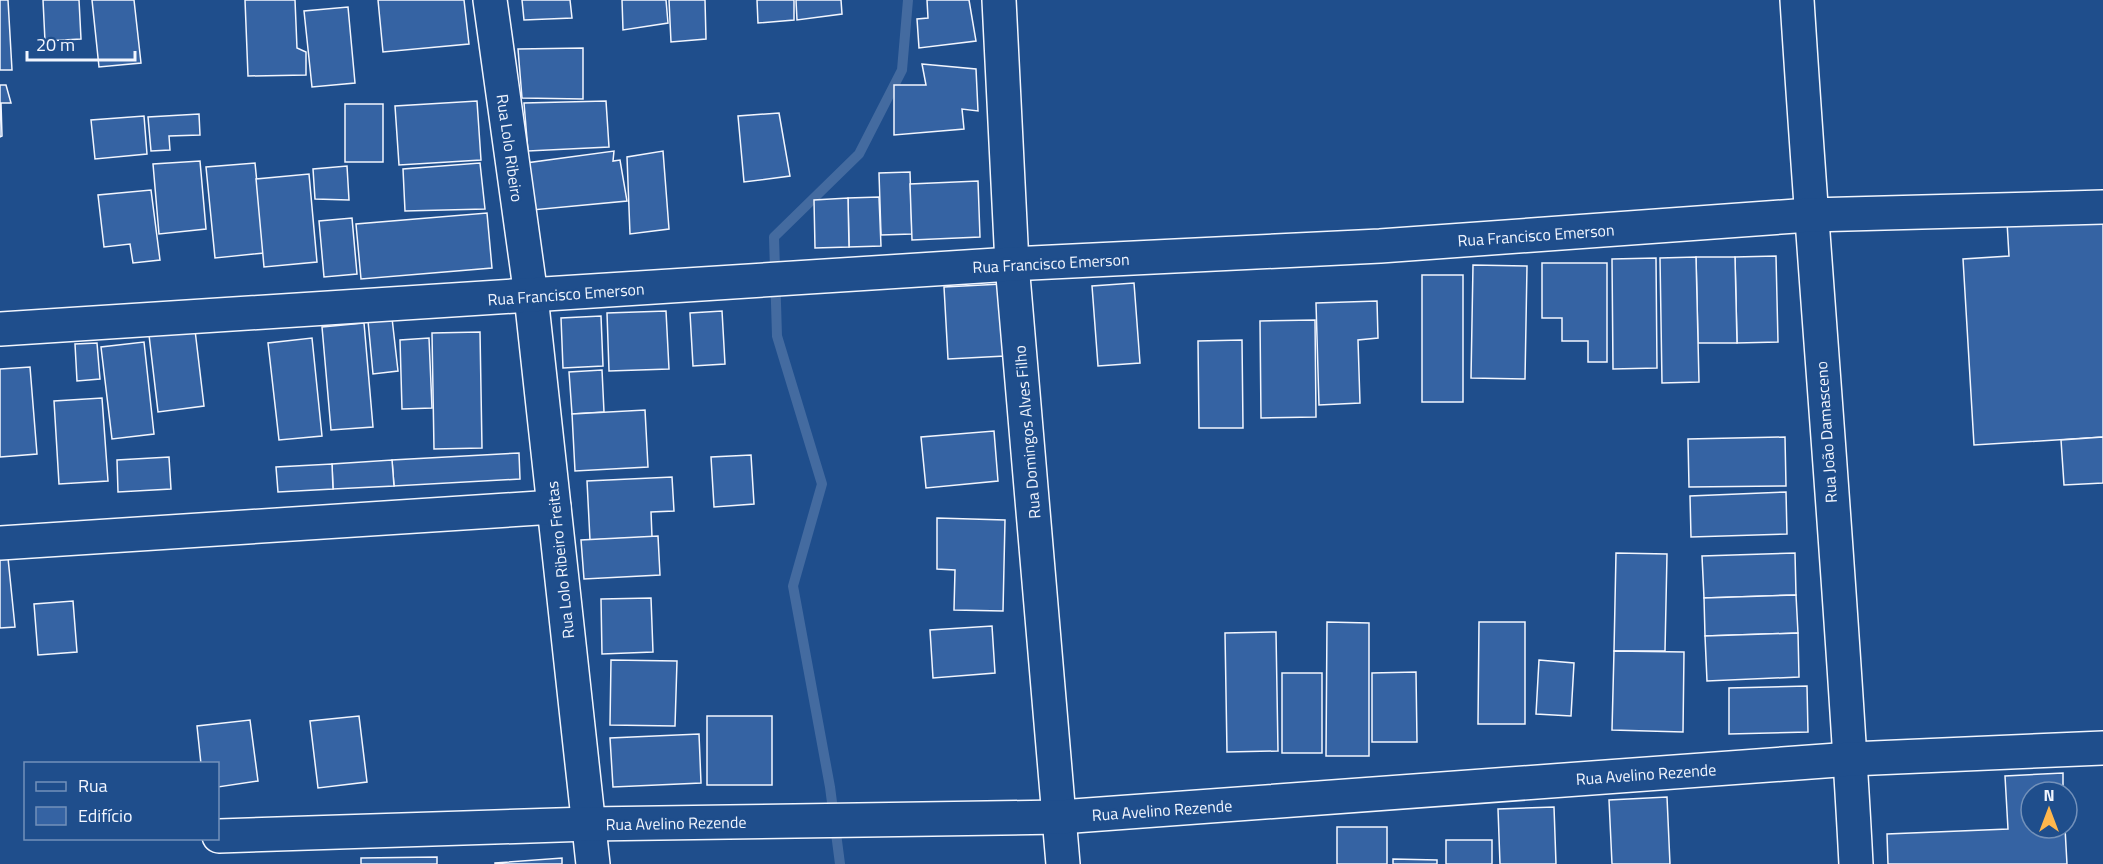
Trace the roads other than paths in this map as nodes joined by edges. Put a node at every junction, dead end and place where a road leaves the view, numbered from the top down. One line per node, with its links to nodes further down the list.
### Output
1 (490, 0): 7 (street, Rua Lolo Ribeiro)
2 (999, 0): 6 (street, Rua Domingos Alves Filho)
3 (1797, 0): 5 (street, Rua João Damasceno)
4 (2103, 207): 5 (street, Rua Francisco Emerson)
5 (1810, 215): 6 (street, Rua Francisco Emerson); 12 (street, Rua João Damasceno)
6 (1012, 264): 7 (street, Rua Francisco Emerson); 13 (street, Rua Domingos Alves Filho)
7 (531, 296): 8 (street, Rua Francisco Emerson); 9 (street, Rua Lolo Ribeiro Freitas)
8 (0, 328)
9 (554, 507): 10 (street); 14 (street, Rua Lolo Ribeiro Freitas)
10 (0, 543)
11 (2103, 748): 12 (street, Rua Avelino Rezende)
12 (1851, 759): 13 (street, Rua Avelino Rezende); 18 (street, Rua João Damasceno)
13 (1060, 817): 14 (street, Rua Avelino Rezende); 17 (street, Rua Domingos Alves Filho)
14 (589, 824): 15 (street, Rua Avelino Rezende); 16 (street, Rua Lolo Ribeiro Freitas)
15 (219, 836)
16 (593, 864)
17 (1063, 864)
18 (1856, 864)

